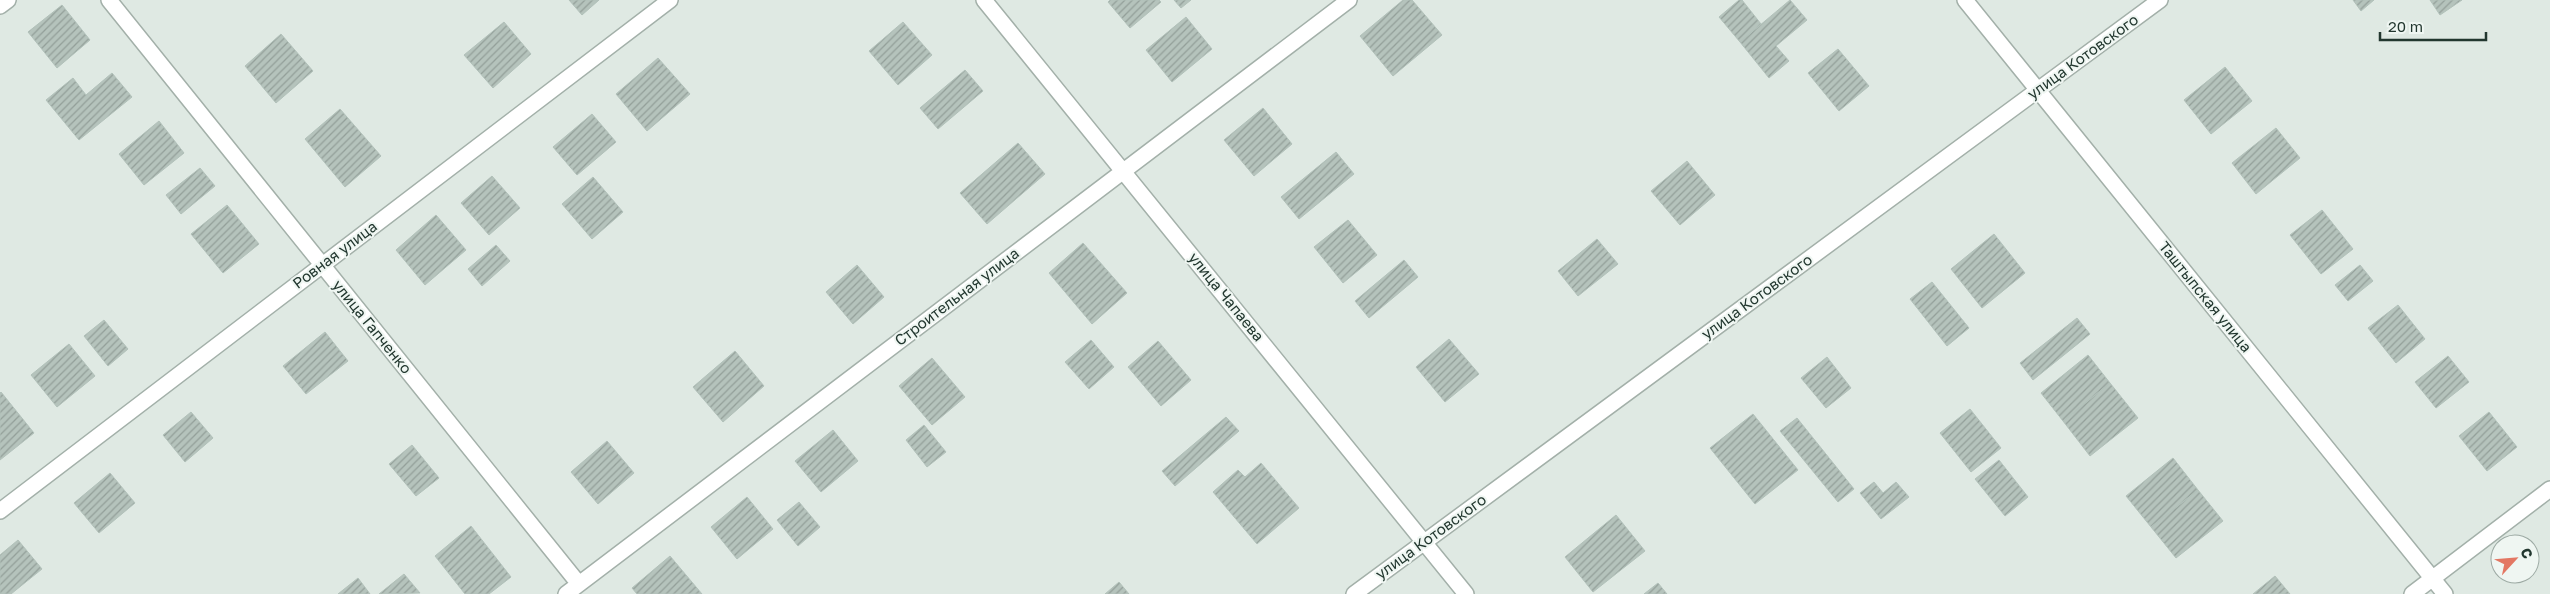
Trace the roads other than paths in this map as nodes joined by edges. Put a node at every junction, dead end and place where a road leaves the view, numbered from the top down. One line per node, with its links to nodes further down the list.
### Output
1 (8, 0): 8 (street)
2 (109, 0): 11 (street, улица Гапченко)
3 (670, 0): 11 (street, Ровная улица)
4 (984, 0): 10 (street, улица Чапаева)
5 (1349, 0): 10 (street, Строительная улица)
6 (1965, 0): 9 (street, Таштыпская улица)
7 (2160, 0): 9 (street, улица Котовского)
8 (0, 6)
9 (2037, 91): 14 (street, улица Котовского); 15 (street, Таштыпская улица)
10 (1124, 170): 14 (street, улица Чапаева); 16 (street, Строительная улица)
11 (322, 265): 13 (street, Ровная улица); 16 (street, улица Гапченко)
12 (2550, 489): 15 (street)
13 (0, 511)
14 (1424, 543): 18 (street, улица Котовского); 19 (street, улица Чапаева)
15 (2433, 578): 20 (street); 21 (street, Таштыпская улица)
16 (579, 584): 17 (street, Строительная улица)
17 (566, 594)
18 (1354, 594)
19 (1466, 594)
20 (2412, 594)
21 (2445, 594)

